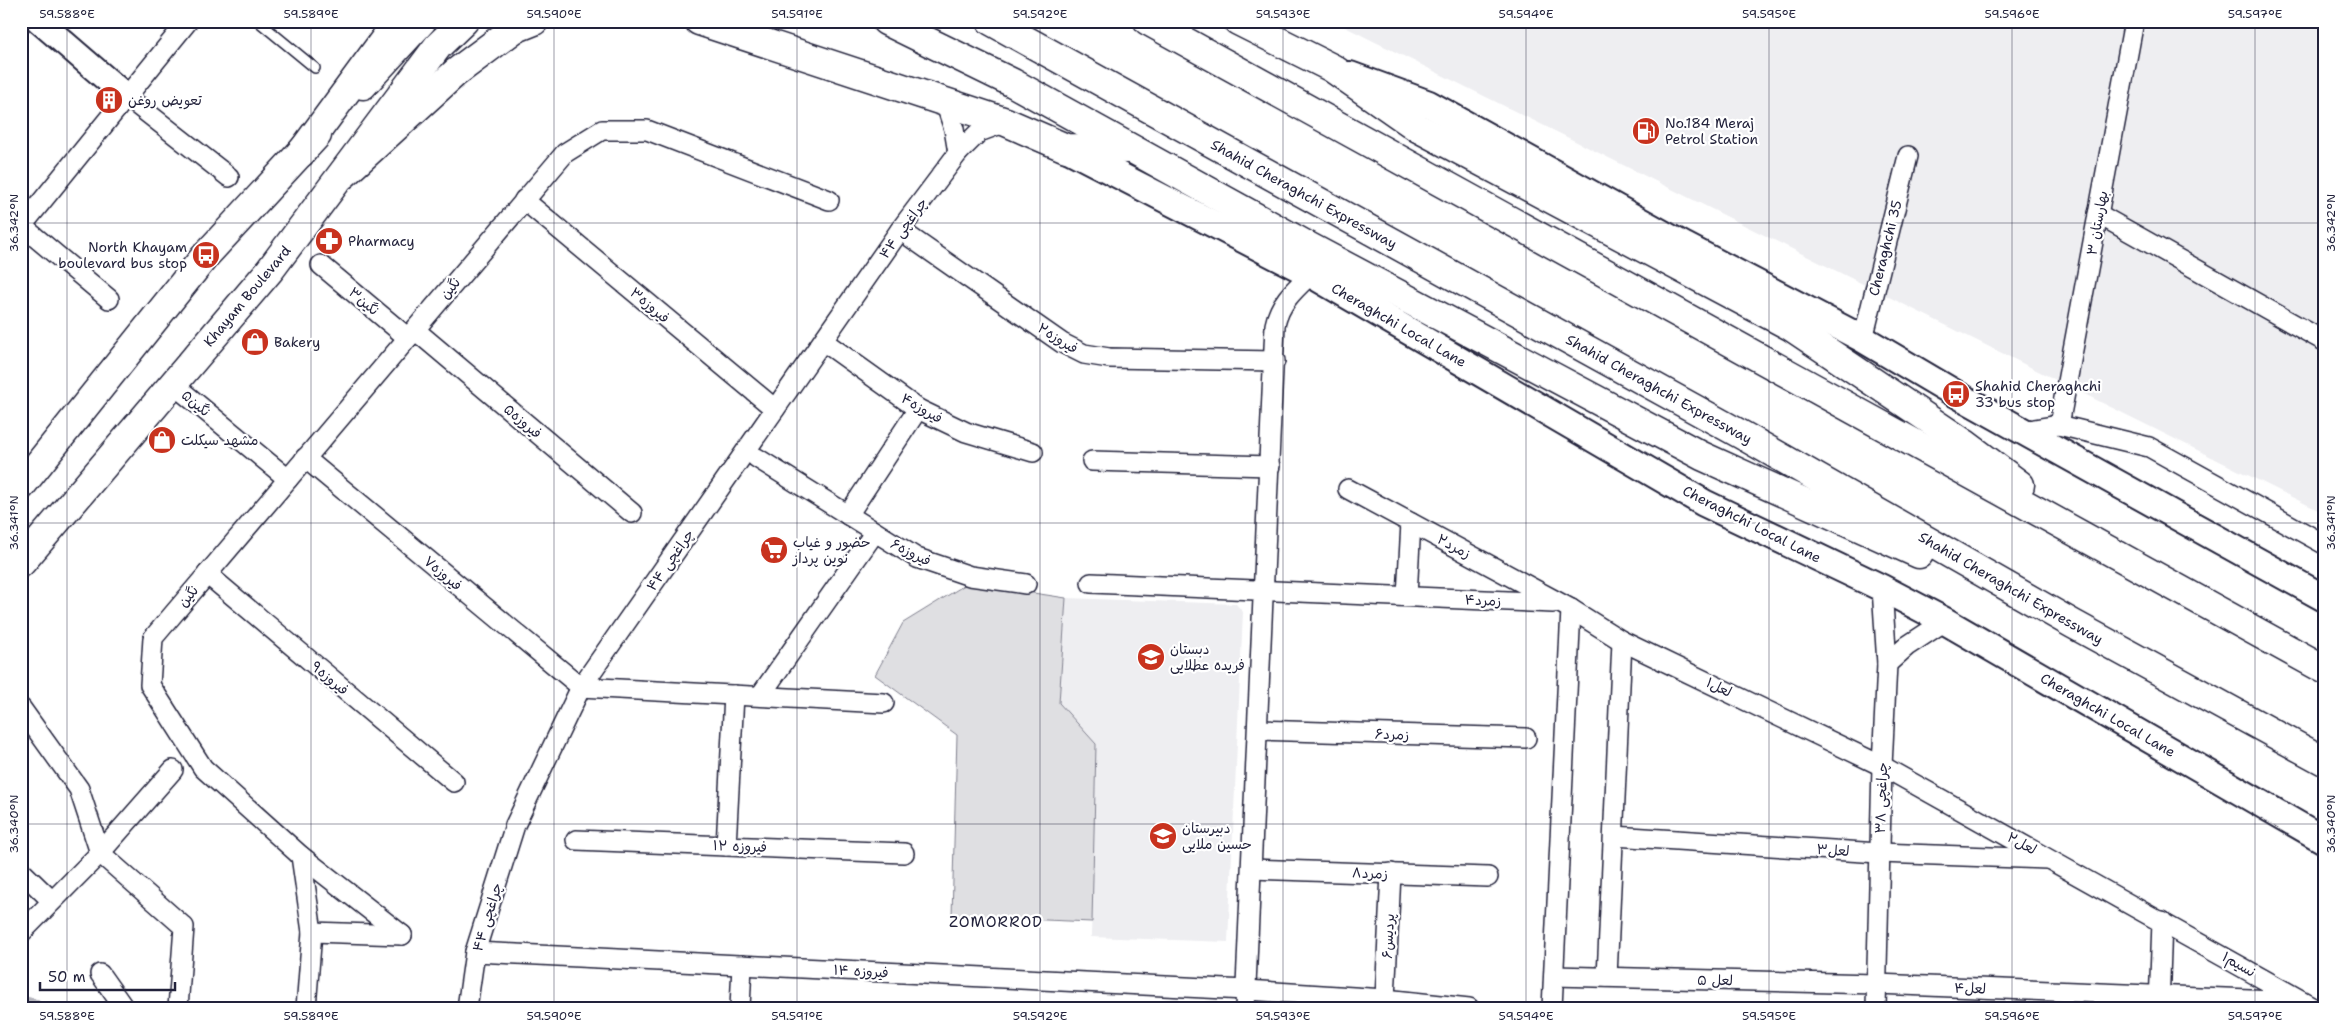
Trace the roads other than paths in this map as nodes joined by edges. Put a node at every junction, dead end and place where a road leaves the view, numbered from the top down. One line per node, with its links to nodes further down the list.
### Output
1 (39, 21): 18 (street)
2 (188, 21): 18 (street)
3 (258, 21): 16 (lane)
4 (398, 21): 23 (main road)
5 (422, 21): 23 (main road)
6 (464, 21): 26 (main road, Khayam Boulevard)
7 (534, 21): 26 (main road)
8 (699, 21): 19 (main road)
9 (886, 21): 22 (main road)
10 (991, 21): 72 (main road, Shahid Cheraghchi Expressway)
11 (1148, 21): 60 (main road)
12 (1238, 21): 15 (main road)
13 (2134, 21): 31 (street, بهارستان ۳)
14 (1264, 23): 15 (main road)
15 (1299, 52): 17 (main road)
16 (315, 68)
17 (1332, 68): 39 (main road); 60 (main road)
18 (127, 97): 27 (street); 32 (street)
19 (945, 102): 20 (main road); 24 (street)
20 (1006, 122): 21 (main road); 24 (street, چراغچی ۴۴)
21 (1066, 148): 22 (main road); 34 (main road)
22 (1133, 150): 28 (main road)
23 (301, 153): 54 (main road)
24 (958, 154): 33 (street, چراغچی ۴۴)
25 (1908, 156): 39 (street, Cheraghchi 35)
26 (343, 175): 43 (main road, Khayam Boulevard)
27 (229, 177)
28 (1197, 185): 34 (main road, Cheraghchi Local Lane); 72 (main road)
29 (524, 200): 30 (street, نگین); 38 (street, نگین); 44 (street, فیروزه۳)
30 (829, 200)
31 (2098, 214): 41 (street); 46 (street, بهارستان ۳)
32 (22, 227): 37 (street)
33 (900, 230): 40 (street, چراغچی ۴۴); 42 (street, فیروزه۲)
34 (1244, 239): 36 (main road, Cheraghchi Local Lane)
35 (321, 265): 38 (street, نگین۳)
36 (1311, 274): 42 (street); 66 (main road, Cheraghchi Local Lane)
37 (109, 299)
38 (411, 334): 49 (street, نگین); 56 (street, فیروزه۵)
39 (1863, 340): 47 (main road)
40 (823, 341): 44 (street, چراغچی ۴۴); 45 (street, فیروزه۴)
41 (2324, 341)
42 (1275, 361): 52 (street)
43 (173, 384): 53 (street, نگین۵); 62 (main road, Khayam Boulevard)
44 (775, 409): 76 (street, چراغچی ۴۴)
45 (918, 409): 48 (street, فیروزه۴); 57 (street)
46 (2059, 425): 47 (street); 61 (street)
47 (2023, 431): 69 (main road)
48 (1032, 452)
49 (305, 458): 53 (street, نگین); 76 (street, فیروزه۷)
50 (757, 458): 57 (street, فیروزه۶)
51 (1092, 461): 52 (street)
52 (1270, 466): 67 (street)
53 (288, 479): 63 (street, نگین)
54 (21, 486)
55 (1348, 489): 58 (street, زمرد۲)
56 (632, 513)
57 (848, 515): 59 (street, فیروزه۶)
58 (1411, 523): 68 (street); 70 (street, زمرد۲)
59 (875, 532): 65 (street, فیروزه۶); 78 (street)
60 (2099, 544): 75 (main road)
61 (2324, 544)
62 (21, 563)
63 (207, 574): 86 (street, فیروزه۹); 94 (street, نگین)
64 (1091, 583): 67 (street, زمرد۴)
65 (1026, 584)
66 (1882, 588): 71 (main road, Cheraghchi Local Lane); 74 (street, چراغچی ۳۸)
67 (1264, 590): 68 (street, زمرد۴); 81 (street)
68 (1407, 596): 70 (street, زمرد۴)
69 (2324, 598)
70 (1565, 606): 73 (street, لعل۱); 107 (street)
71 (1945, 621): 74 (street); 89 (main road, Cheraghchi Local Lane)
72 (2072, 624): 83 (main road, Shahid Cheraghchi Expressway)
73 (1622, 640): 84 (street, لعل۱); 87 (street)
74 (1887, 664): 84 (street, چراغچی ۳۸)
75 (2324, 669)
76 (581, 687): 77 (street); 104 (street, چراغچی ۴۴)
77 (734, 695): 78 (street); 90 (street)
78 (760, 696): 79 (street)
79 (884, 703)
80 (21, 708): 91 (street)
81 (1258, 730): 82 (street, زمرد۶); 96 (street)
82 (1526, 738)
83 (2324, 761)
84 (1882, 766): 93 (street, چراغچی ۳۸); 95 (street, لعل۲)
85 (173, 770): 91 (street)
86 (454, 782)
87 (1614, 836): 93 (street, لعل۳); 108 (street)
88 (576, 840): 90 (street, فیروزه ۱۲)
89 (2324, 840)
90 (726, 846): 92 (street, فیروزه ۱۲)
91 (100, 853): 100 (street); 116 (street)
92 (904, 853)
93 (1880, 853): 95 (street, لعل۳); 109 (street, چراغچی ۳۸)
94 (301, 856): 102 (street); 102 (street)
95 (2052, 860): 101 (street, لعل۲)
96 (1252, 869): 98 (street, زمرد۸); 110 (street)
97 (21, 871): 100 (street)
98 (1391, 873): 99 (street, زمرد۸); 111 (street, پردیس۶)
99 (1488, 877)
100 (52, 901): 103 (street)
101 (2162, 921): 113 (street); 114 (street, نسیم۱)
102 (312, 932): 117 (street)
103 (21, 933)
104 (475, 952): 105 (street, فیروزه ۱۴); 118 (street, چراغچی ۴۴)
105 (742, 965): 110 (street, فیروزه ۱۴); 119 (street)
106 (100, 974): 115 (street)
107 (1554, 976): 108 (street, لعل ۵); 121 (street)
108 (1608, 977): 109 (street, لعل ۵)
109 (1876, 984): 112 (street, لعل۴); 122 (street, چراغچی ۳۸)
110 (1246, 999): 111 (street, فیروزه ۱۴)
111 (1384, 999): 120 (street, فیروزه ۱۴)
112 (2033, 999): 113 (street, لعل۴)
113 (2159, 1002): 114 (street, لعل۴)
114 (2310, 1005)
115 (124, 1008)
116 (178, 1008)
117 (306, 1008)
118 (467, 1008)
119 (740, 1008)
120 (1470, 1008)
121 (1552, 1008)
122 (1876, 1008)

